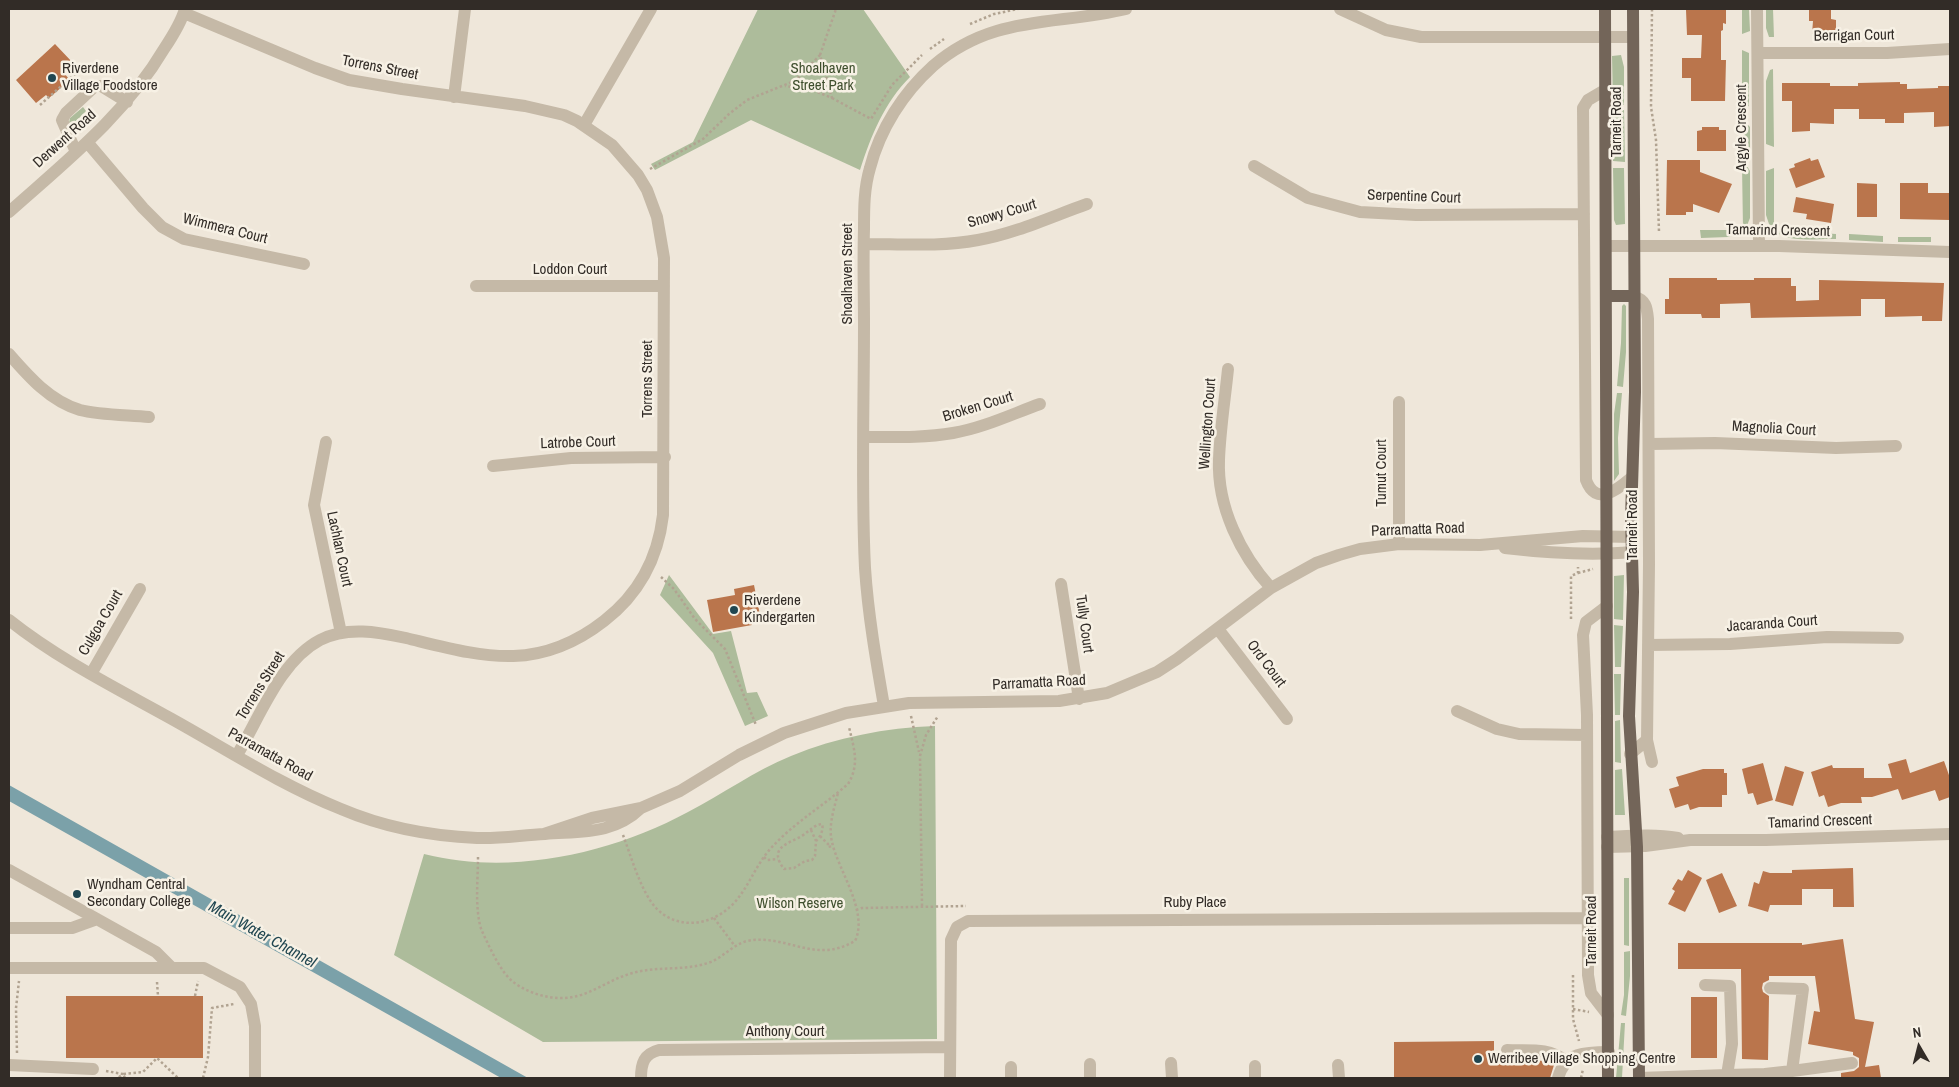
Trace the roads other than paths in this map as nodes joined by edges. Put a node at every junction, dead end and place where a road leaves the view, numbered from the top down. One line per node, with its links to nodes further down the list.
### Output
1 (464, 9): 15 (street)
2 (651, 9): 17 (street)
3 (1126, 9): 9 (street, Shoalhaven Street)
4 (1340, 9): 10 (street)
5 (1605, 9): 10 (main road, Tarneit Road)
6 (1632, 9): 11 (main road, Tarneit Road)
7 (1757, 9): 13 (street, Argyle Crescent)
8 (185, 11): 15 (street, Torrens Street); 16 (street, Derwent Road)
9 (1083, 13): 24 (street, Shoalhaven Street)
10 (1605, 37): 11 (street); 14 (main road, Tarneit Road)
11 (1633, 37): 26 (main road, Tarneit Road)
12 (1950, 49): 13 (street, Berrigan Court)
13 (1758, 53): 27 (street, Argyle Crescent)
14 (1605, 90): 23 (street, Tarneit Road); 25 (main road, Tarneit Road)
15 (454, 97): 17 (street, Torrens Street)
16 (127, 102): 18 (street, Derwent Road); 19 (street)
17 (584, 125): 31 (street, Torrens Street)
18 (87, 142): 19 (street, Derwent Road); 29 (street, Wimmera Court)
19 (76, 152): 22 (street, Derwent Road)
20 (1254, 166): 23 (street, Serpentine Court)
21 (1087, 204): 24 (street, Snowy Court)
22 (9, 212)
23 (1584, 214): 46 (street, Tarneit Road)
24 (864, 244): 39 (street, Shoalhaven Street)
25 (1606, 246): 26 (street, Tamarind Crescent); 32 (main road, Tarneit Road)
26 (1633, 246): 27 (street, Tamarind Crescent); 33 (main road, Tarneit Road)
27 (1759, 246): 28 (street, Tamarind Crescent)
28 (1950, 252)
29 (304, 264)
30 (476, 286): 31 (street, Loddon Court)
31 (664, 286): 43 (street, Torrens Street)
32 (1606, 296): 33 (main road); 46 (main road, Tarneit Road)
33 (1633, 296): 41 (street, Tarneit Road); 45 (main road, Tarneit Road)
34 (9, 354): 38 (street)
35 (1228, 369): 54 (street, Wellington Court)
36 (1399, 402): 49 (street, Tumut Court)
37 (1040, 404): 39 (street, Broken Court)
38 (149, 417)
39 (864, 437): 64 (street, Shoalhaven Street)
40 (326, 442): 59 (street, Lachlan Court)
41 (1650, 444): 42 (street, Magnolia Court); 61 (street, Tarneit Road)
42 (1896, 446)
43 (665, 457): 44 (street, Latrobe Court); 59 (street, Torrens Street)
44 (493, 466)
45 (1632, 478): 46 (street, Tarneit Road); 48 (main road, Tarneit Road)
46 (1607, 494): 47 (main road, Tarneit Road)
47 (1607, 536): 48 (street, Parramatta Road); 50 (street, Parramatta Road); 52 (main road, Tarneit Road)
48 (1632, 537): 51 (main road, Tarneit Road)
49 (1400, 544): 50 (street, Parramatta Road); 54 (street, Parramatta Road)
50 (1480, 545): 52 (street, Parramatta Road)
51 (1632, 552): 52 (street, Parramatta Road); 69 (main road, Tarneit Road)
52 (1607, 554): 56 (main road, Tarneit Road)
53 (1061, 584): 63 (street, Tully Court)
54 (1271, 588): 58 (street, Parramatta Road)
55 (140, 589): 62 (street, Culgoa Court)
56 (1608, 606): 67 (street, Tarneit Road); 76 (main road, Tarneit Road)
57 (9, 620): 62 (street, Parramatta Road)
58 (1218, 629): 63 (street, Parramatta Road); 66 (street, Ord Court)
59 (341, 633): 70 (street, Torrens Street)
60 (1898, 638): 61 (street, Jacaranda Court)
61 (1648, 645): 68 (street, Tarneit Road)
62 (91, 674): 70 (street, Parramatta Road)
63 (1080, 699): 64 (street, Parramatta Road)
64 (884, 706): 72 (street, Parramatta Road)
65 (1457, 711): 67 (street)
66 (1287, 719)
67 (1586, 735): 78 (street, Tarneit Road)
68 (1647, 740): 69 (street); 71 (street, Tarneit Road)
69 (1630, 754): 75 (main road, Tarneit Road)
70 (237, 755): 73 (street, Parramatta Road)
71 (1652, 762)
72 (641, 808): 73 (street, Parramatta Road); 73 (street, Parramatta Road)
73 (544, 834)
74 (1950, 834): 75 (street, Tamarind Crescent)
75 (1636, 841): 76 (street, Tamarind Crescent); 109 (main road, Tarneit Road)
76 (1607, 842): 87 (main road, Tarneit Road)
77 (9, 870): 79 (street)
78 (1588, 918): 84 (street, Tarneit Road); 88 (street, Ruby Place)
79 (97, 919): 80 (street); 82 (street)
80 (9, 928)
81 (15, 968): 82 (street)
82 (172, 968): 101 (street)
83 (1705, 985): 99 (street)
84 (1589, 988): 86 (street, Tarneit Road); 87 (street, Tarneit Road)
85 (1770, 988): 98 (street)
86 (1585, 1005)
87 (1608, 1015): 90 (main road, Tarneit Road)
88 (949, 1047): 102 (street, Anthony Court); 103 (street, Ruby Place)
89 (1507, 1050): 91 (street)
90 (1609, 1052): 91 (street); 108 (main road, Tarneit Road)
91 (1566, 1061): 107 (street)
92 (1171, 1063): 105 (street)
93 (1852, 1063): 98 (street)
94 (1090, 1064): 104 (street)
95 (9, 1065): 97 (street)
96 (1338, 1065): 106 (street)
97 (94, 1069)
98 (1792, 1071): 100 (street)
99 (1727, 1075): 100 (street); 109 (street)
100 (1765, 1076)
101 (255, 1078)
102 (640, 1078)
103 (950, 1078)
104 (1090, 1078)
105 (1172, 1078)
106 (1339, 1078)
107 (1558, 1078)
108 (1608, 1078)
109 (1639, 1078)

